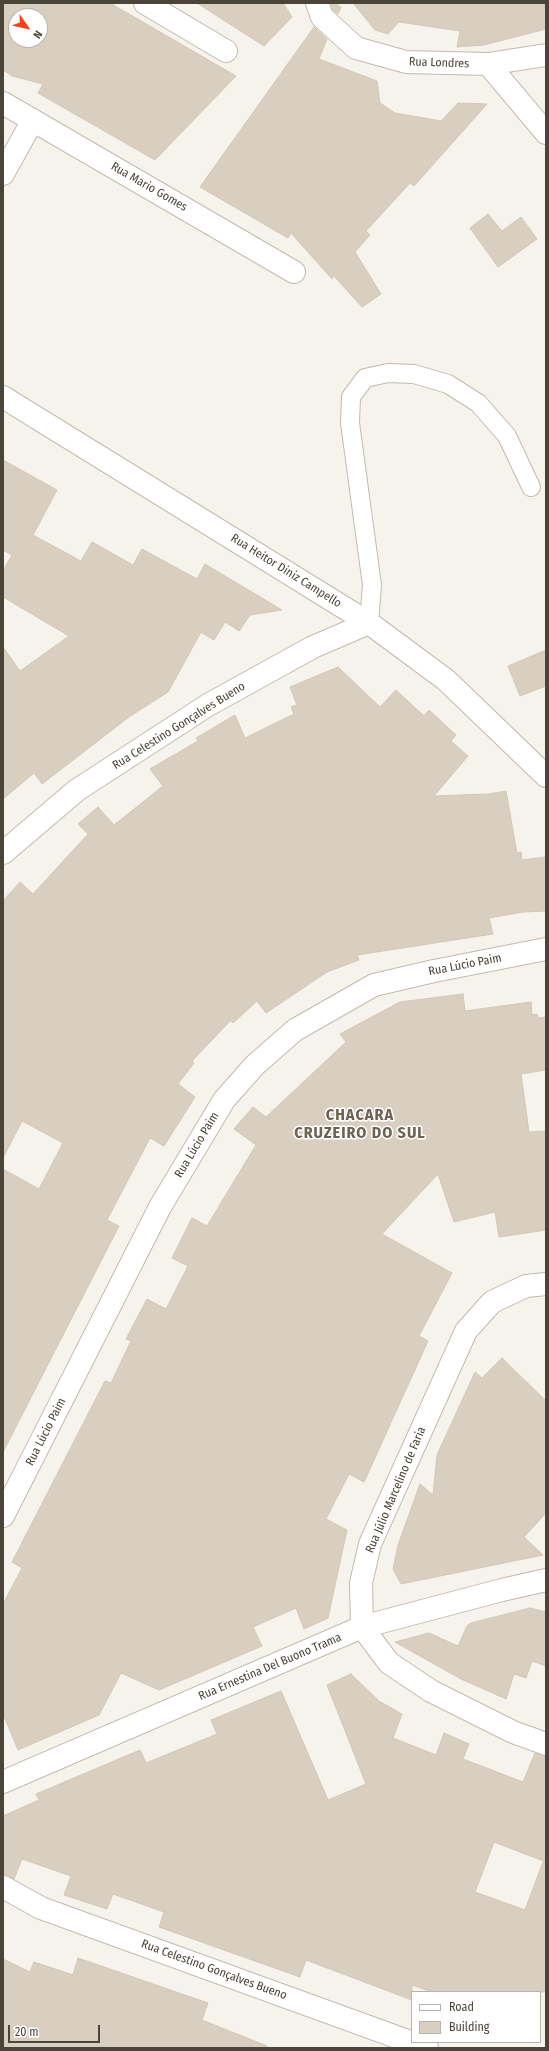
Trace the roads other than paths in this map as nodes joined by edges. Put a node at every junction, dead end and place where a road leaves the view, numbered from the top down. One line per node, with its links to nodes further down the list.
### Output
1 (145, 3): 3 (street)
2 (317, 3): 5 (street, Rua Londres)
3 (226, 51)
4 (546, 55): 5 (street, Rua Londres)
5 (488, 64): 8 (street)
6 (3, 103): 7 (street, Rua Mario Gomes)
7 (33, 120): 9 (street); 10 (street, Rua Mario Gomes)
8 (546, 133)
9 (3, 174)
10 (294, 272)
11 (3, 397): 13 (street, Rua Heitor Diniz Campello)
12 (531, 487): 13 (lane)
13 (369, 623): 14 (street, Rua Heitor Diniz Campello); 15 (street, Rua Celestino Gonçalves Bueno)
14 (546, 776)
15 (3, 853)
16 (546, 949): 18 (street, Rua Lúcio Paim)
17 (546, 1284): 20 (street, Rua Júlio Marcelino de Faria)
18 (3, 1516)
19 (546, 1580): 20 (street, Rua Ernestina Del Buono Trama)
20 (362, 1627): 21 (street); 22 (street, Rua Ernestina Del Buono Trama)
21 (546, 1744)
22 (3, 1782)
23 (3, 1887): 24 (street, Rua Celestino Gonçalves Bueno)
24 (411, 2042)
25 (413, 2043): 26 (street, Rua Celestino Gonçalves Bueno)
26 (427, 2048)

